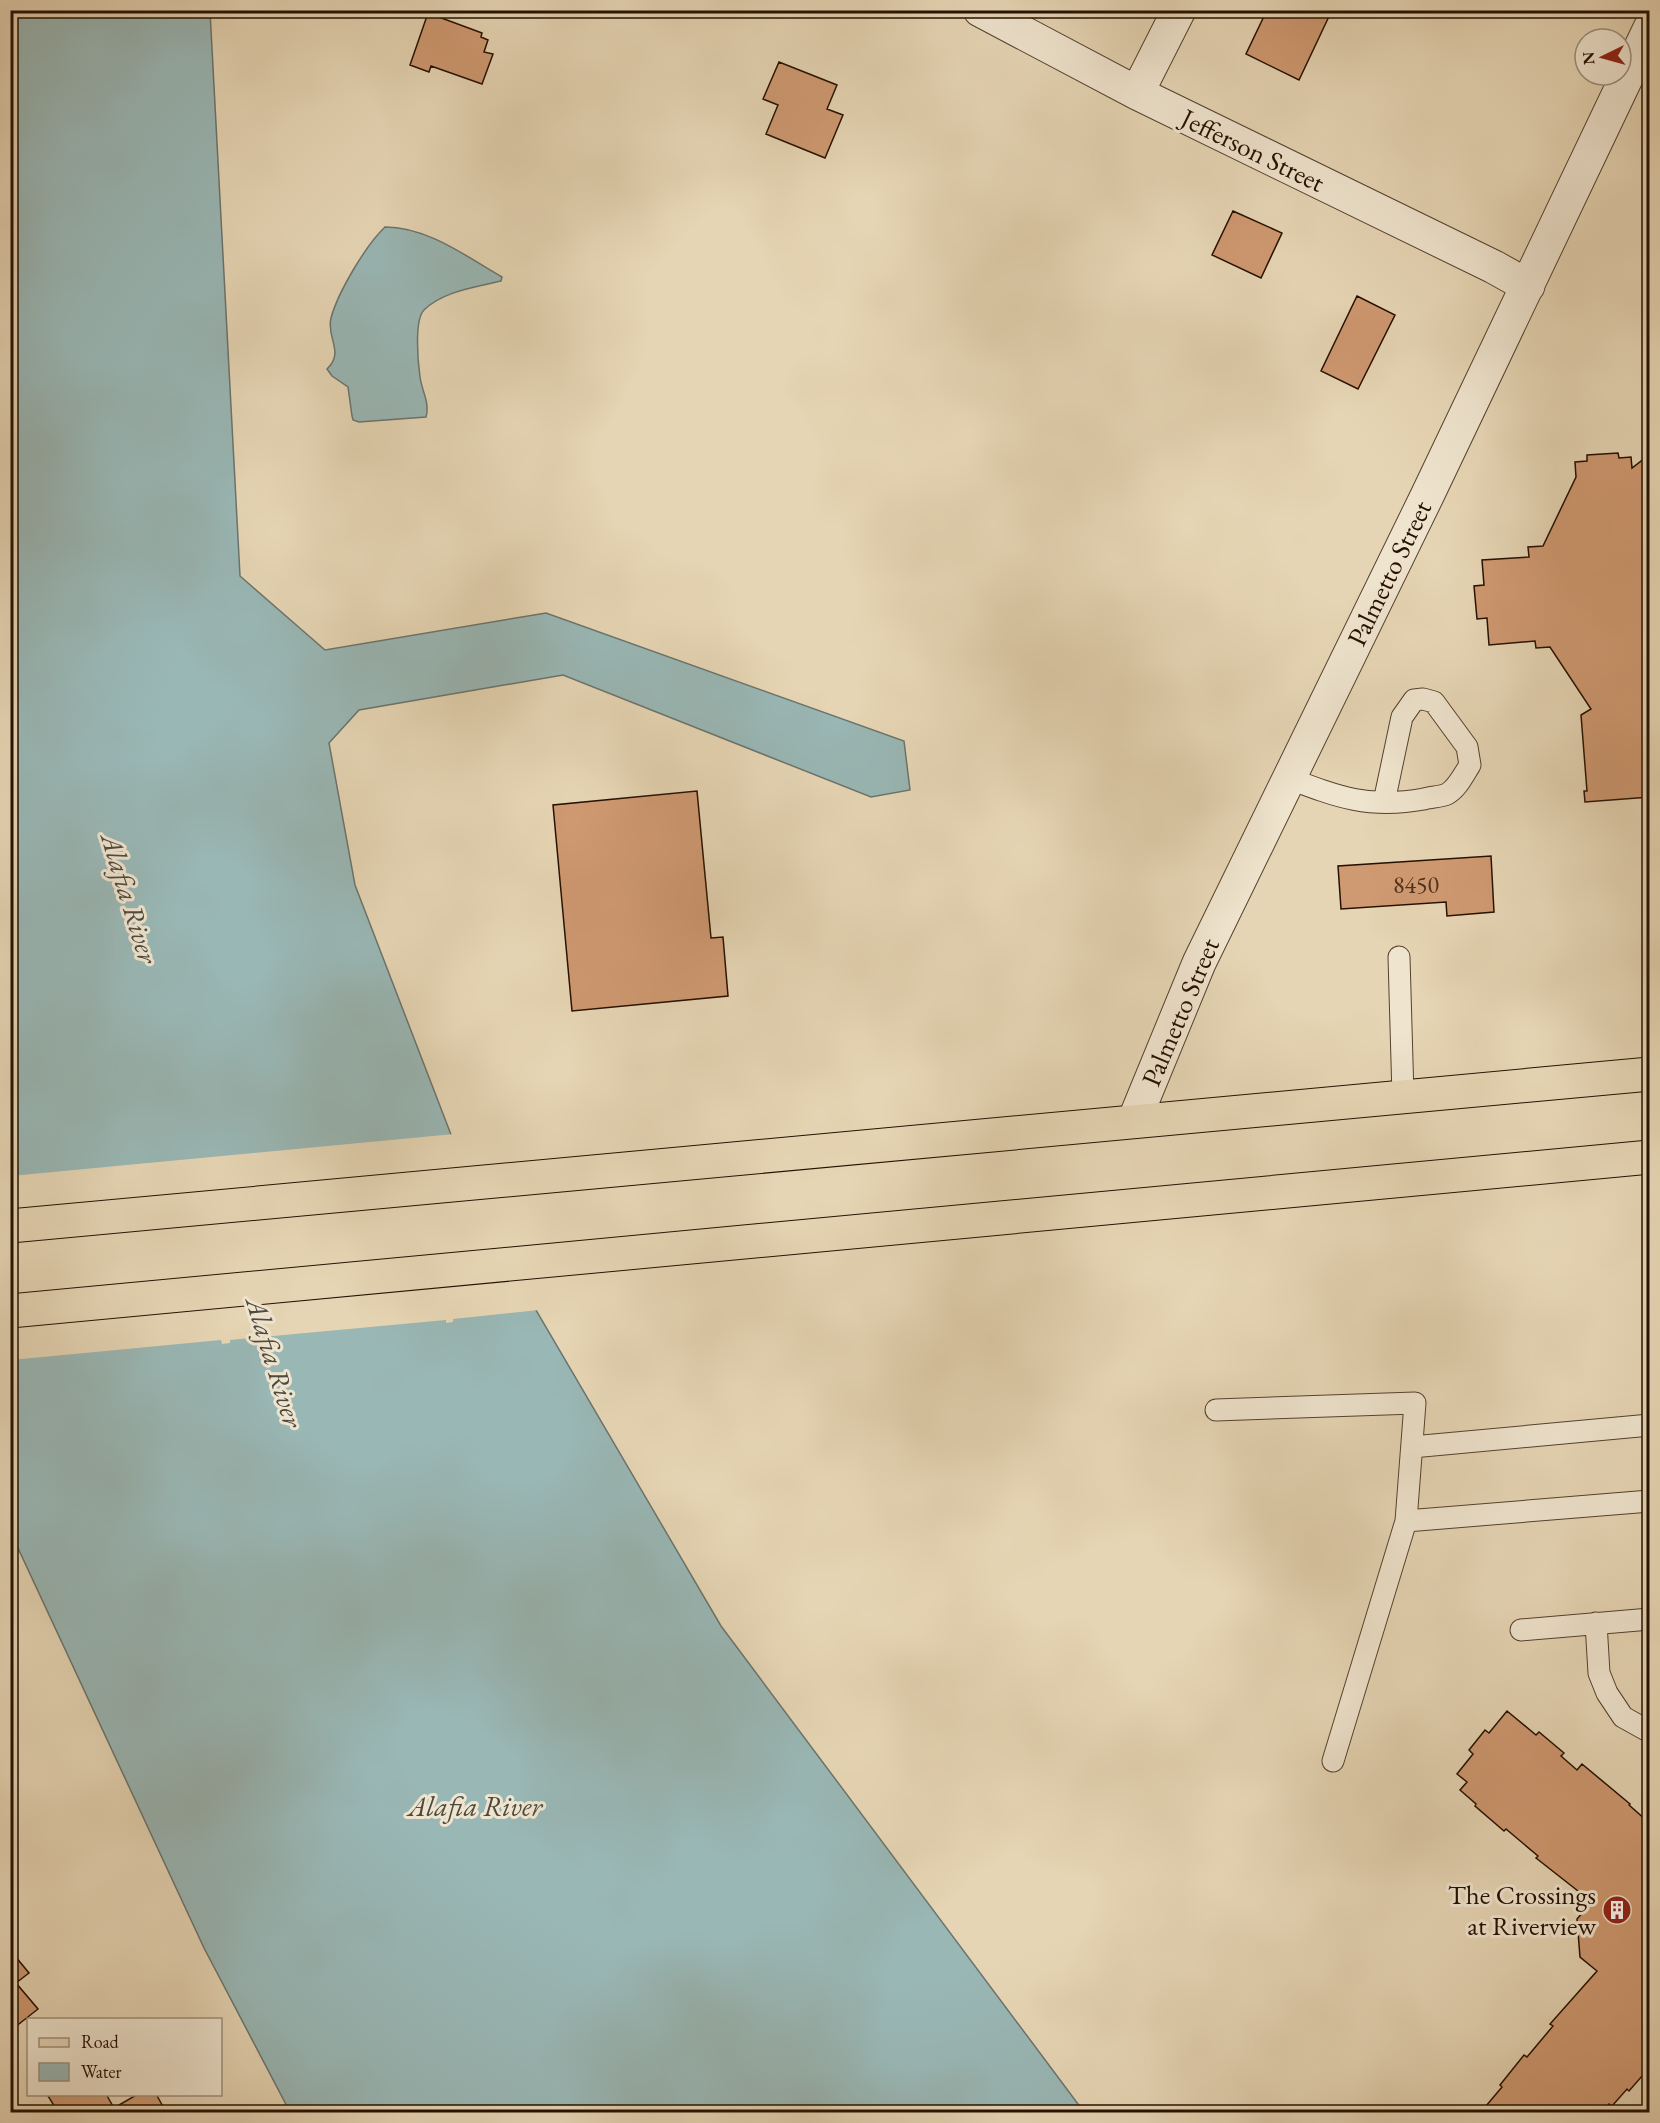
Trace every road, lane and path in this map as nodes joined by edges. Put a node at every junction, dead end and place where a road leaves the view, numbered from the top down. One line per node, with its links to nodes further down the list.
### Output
1 (980, 10): 4 (street, Jefferson Street)
2 (1179, 10): 4 (street)
3 (1650, 28): 5 (street, Palmetto Street)
4 (1137, 93): 5 (street, Jefferson Street)
5 (1528, 286): 6 (street, Palmetto Street)
6 (1288, 778): 7 (lane); 11 (street, Palmetto Street)
7 (1384, 802): 7 (lane)
8 (1399, 957): 10 (lane)
9 (1650, 1074): 10 (main road)
10 (1403, 1096): 11 (main road)
11 (1134, 1121): 13 (main road)
12 (1650, 1157): 14 (main road)
13 (10, 1226)
14 (10, 1311)
15 (1216, 1410): 17 (lane)
16 (1650, 1425): 17 (lane)
17 (1412, 1447): 19 (lane)
18 (1650, 1501): 19 (lane)
19 (1406, 1521): 24 (lane)
20 (1650, 1619): 21 (lane)
21 (1596, 1623): 22 (lane); 23 (lane)
22 (1521, 1630)
23 (1650, 1732)
24 (1333, 1761)

